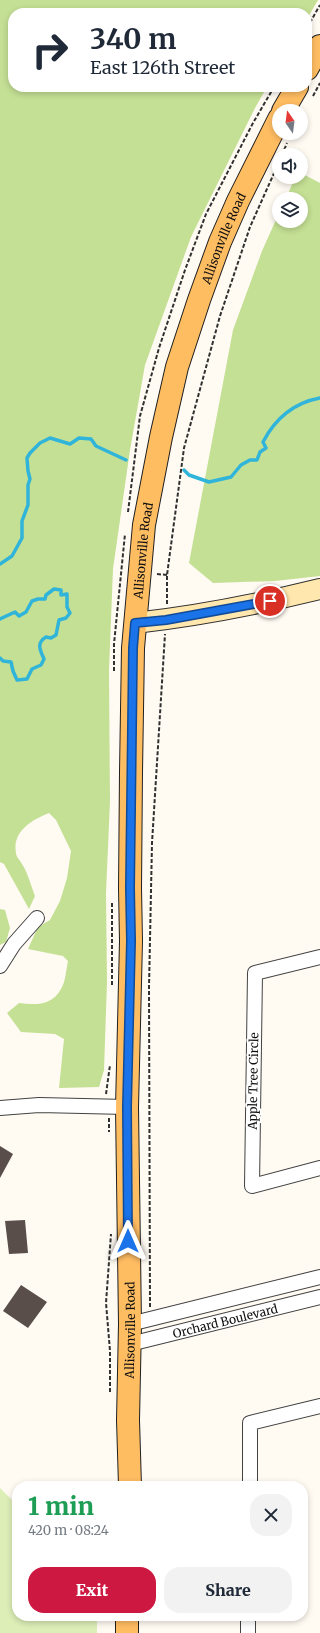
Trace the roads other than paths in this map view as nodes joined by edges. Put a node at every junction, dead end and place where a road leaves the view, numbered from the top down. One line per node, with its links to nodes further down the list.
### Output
1 (320, 46): 2 (main road)
2 (312, 60)
3 (294, 92): 4 (main road)
4 (288, 104)
5 (272, 133): 7 (main road, Allisonville Road)
6 (320, 589): 7 (main road)
7 (135, 623): 11 (main road, Allisonville Road)
8 (37, 918): 10 (street)
9 (320, 957): 13 (street, Apple Tree Circle)
10 (0, 966)
11 (127, 1107): 12 (street); 16 (main road, Allisonville Road)
12 (0, 1108)
13 (320, 1168)
14 (320, 1277): 16 (street, Orchard Boulevard)
15 (320, 1297): 16 (street, Orchard Boulevard)
16 (136, 1329): 18 (main road, Allisonville Road)
17 (320, 1406): 19 (street)
18 (130, 1481)
19 (250, 1481)
20 (127, 1621): 22 (main road)
21 (248, 1621): 23 (street)
22 (127, 1633)
23 (248, 1633)

